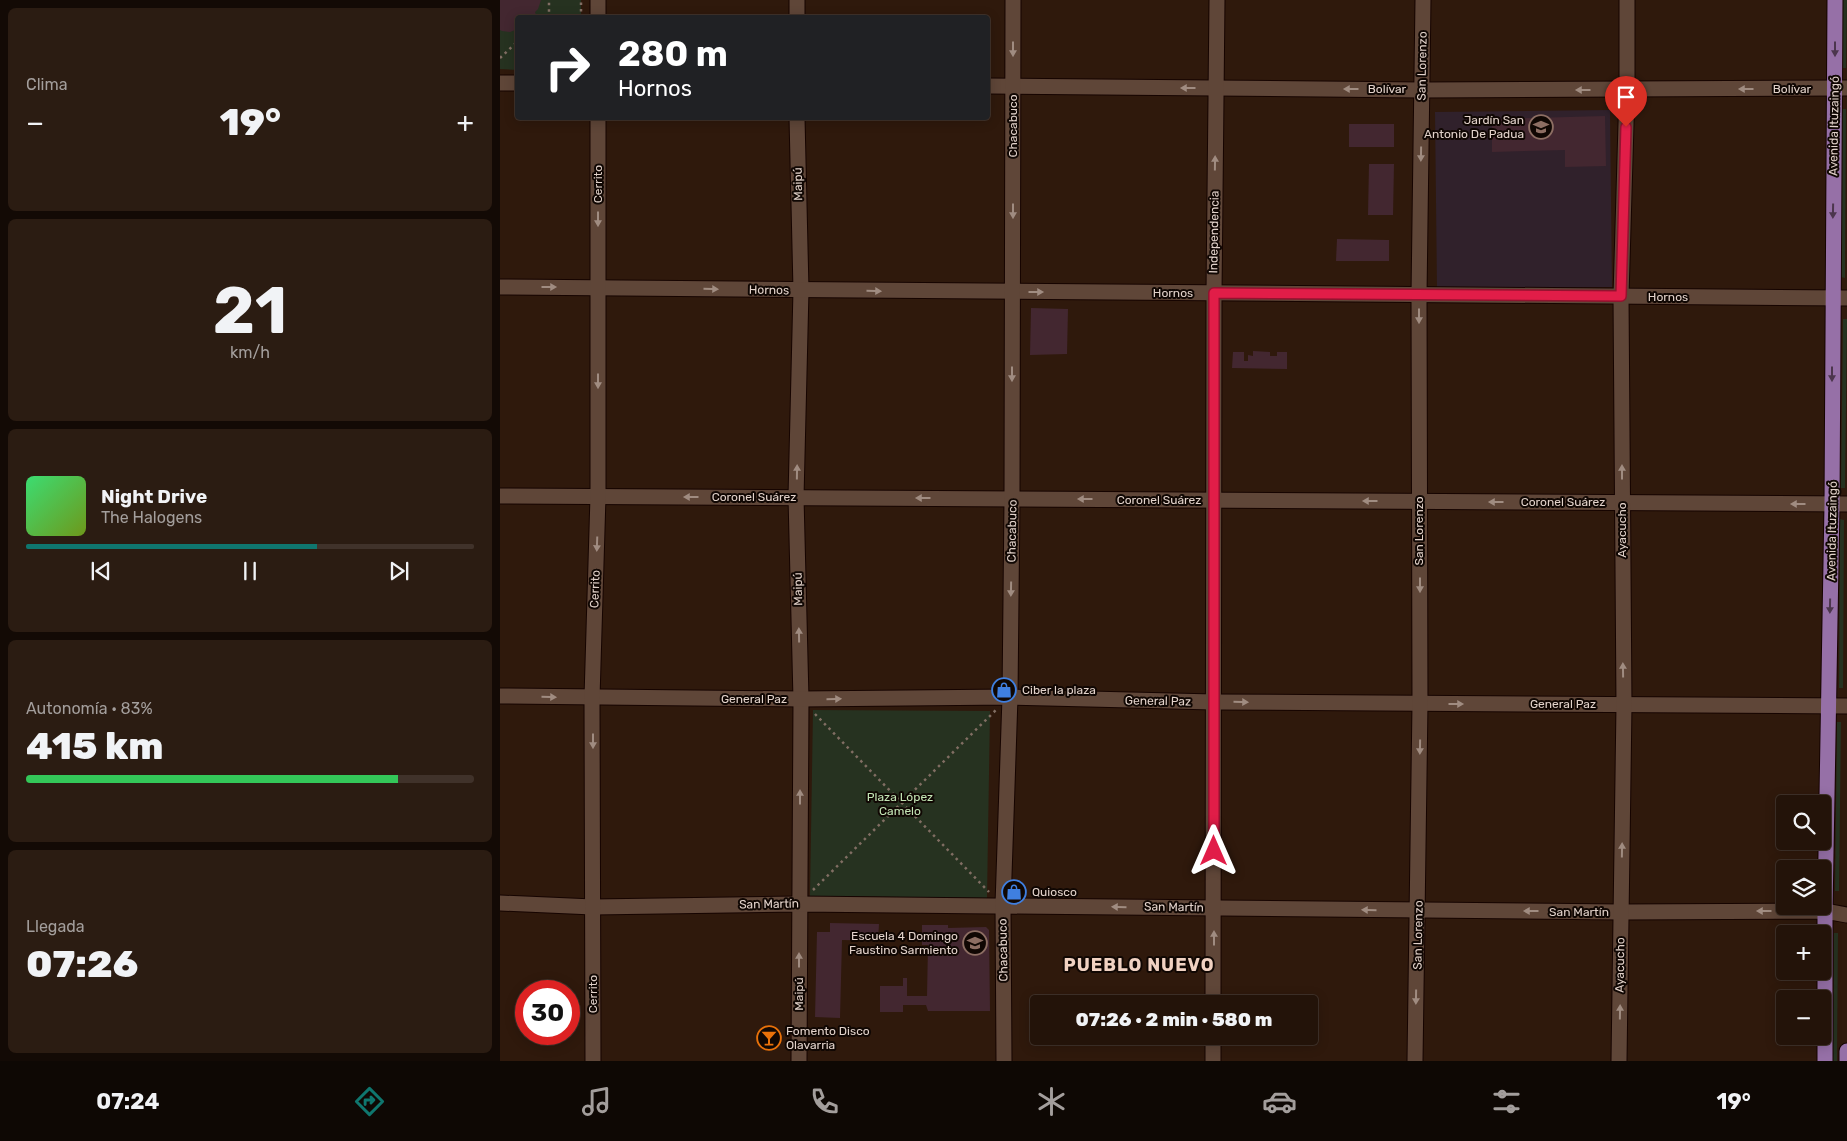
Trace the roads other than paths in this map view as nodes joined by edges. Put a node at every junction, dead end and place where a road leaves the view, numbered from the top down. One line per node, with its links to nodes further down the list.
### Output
1 (598, 0): 8 (street)
2 (797, 0): 9 (street)
3 (1013, 0): 13 (street, Chacabuco, one-way to 13)
4 (1217, 0): 14 (street, Independencia)
5 (1423, 0): 16 (street, San Lorenzo)
6 (1627, 0): 17 (street, Ayacucho)
7 (1835, 0): 15 (main road, Avenida Ituzaingó, one-way to 15)
8 (598, 15)
9 (797, 15)
10 (500, 83): 11 (street)
11 (515, 83)
12 (990, 86): 13 (street, Bolívar)
13 (1013, 86): 14 (street, Bolívar, one-way to 13); 23 (street, Chacabuco, one-way to 23)
14 (1216, 88): 16 (street, Bolívar, one-way to 14); 24 (street, Independencia, one-way to 14)
15 (1841, 88): 17 (street, Bolívar, one-way to 17); 27 (main road, Avenida Ituzaingó, one-way to 27)
16 (1422, 90): 17 (street, Bolívar, one-way to 16); 25 (street, San Lorenzo, one-way to 25)
17 (1627, 90): 26 (street, Ayacucho)
18 (598, 120): 21 (street, Cerrito, one-way to 21)
19 (797, 120): 22 (street, Maipú)
20 (500, 287): 21 (street, Hornos, one-way to 21)
21 (598, 287): 22 (street, Hornos, one-way to 22); 29 (street, Cerrito, one-way to 29)
22 (801, 290): 23 (street, Hornos, one-way to 23); 30 (street, Maipú, one-way to 22)
23 (1012, 292): 24 (street, Hornos, one-way to 24); 31 (street, Chacabuco, one-way to 31)
24 (1214, 293): 25 (street, Hornos); 32 (street, Independencia)
25 (1419, 295): 26 (street, Hornos); 33 (street, San Lorenzo, one-way to 33)
26 (1621, 296): 27 (street, Hornos); 34 (street, Ayacucho, one-way to 26)
27 (1840, 298): 35 (main road, Avenida Ituzaingó, one-way to 35)
28 (500, 496): 29 (street, Coronel Suárez)
29 (598, 496): 30 (street, Coronel Suárez, one-way to 29); 38 (street, Cerrito, one-way to 38)
30 (796, 497): 31 (street, Coronel Suárez, one-way to 30); 39 (street, Maipú, one-way to 30)
31 (1012, 499): 32 (street, Coronel Suárez, one-way to 31); 37 (street, Chacabuco, one-way to 37)
32 (1214, 500): 33 (street, Coronel Suárez, one-way to 32); 40 (street, Independencia)
33 (1419, 501): 34 (street, Coronel Suárez, one-way to 33); 41 (street, San Lorenzo, one-way to 41)
34 (1622, 503): 35 (street, Coronel Suárez, one-way to 34); 42 (street, Ayacucho, one-way to 34)
35 (1840, 504): 43 (main road, Avenida Ituzaingó, one-way to 43)
36 (500, 696): 38 (street, General Paz, one-way to 38)
37 (1010, 697): 39 (street, General Paz, one-way to 37); 40 (street, General Paz); 48 (street, Chacabuco)
38 (592, 698): 39 (street, General Paz); 49 (street, Cerrito, one-way to 49)
39 (801, 699): 47 (street, Maipú, one-way to 39)
40 (1214, 702): 41 (street, General Paz, one-way to 41); 50 (street, Independencia)
41 (1420, 704): 42 (street, General Paz, one-way to 42); 51 (street, San Lorenzo, one-way to 51)
42 (1624, 704): 43 (street, General Paz); 53 (street, Ayacucho, one-way to 42)
43 (1828, 706): 44 (street, General Paz); 45 (main road, Avenida Ituzaingó)
44 (1847, 706)
45 (1826, 860)
46 (500, 903): 49 (street, San Martín)
47 (799, 904): 48 (street, San Martín); 49 (street, San Martín); 61 (street, Maipú, one-way to 47)
48 (1002, 906): 50 (street, San Martín, one-way to 48); 62 (street, Chacabuco)
49 (593, 907): 60 (street, Cerrito)
50 (1214, 907): 51 (street, San Martín, one-way to 50); 57 (street, Independencia, one-way to 50)
51 (1418, 910): 53 (street, San Martín, one-way to 51); 64 (street, San Lorenzo, one-way to 64)
52 (1776, 911): 53 (street, San Martín, one-way to 53)
53 (1622, 912): 65 (street, Ayacucho, one-way to 53)
54 (1831, 912): 56 (street, San Martín)
55 (1825, 915): 66 (main road, Avenida Ituzaingó)
56 (1847, 915)
57 (1213, 995)
58 (1213, 1045): 63 (street)
59 (1847, 1051): 67 (main road)
60 (593, 1061)
61 (799, 1061)
62 (1004, 1061)
63 (1213, 1061)
64 (1415, 1061)
65 (1619, 1061)
66 (1825, 1061)
67 (1847, 1061)

